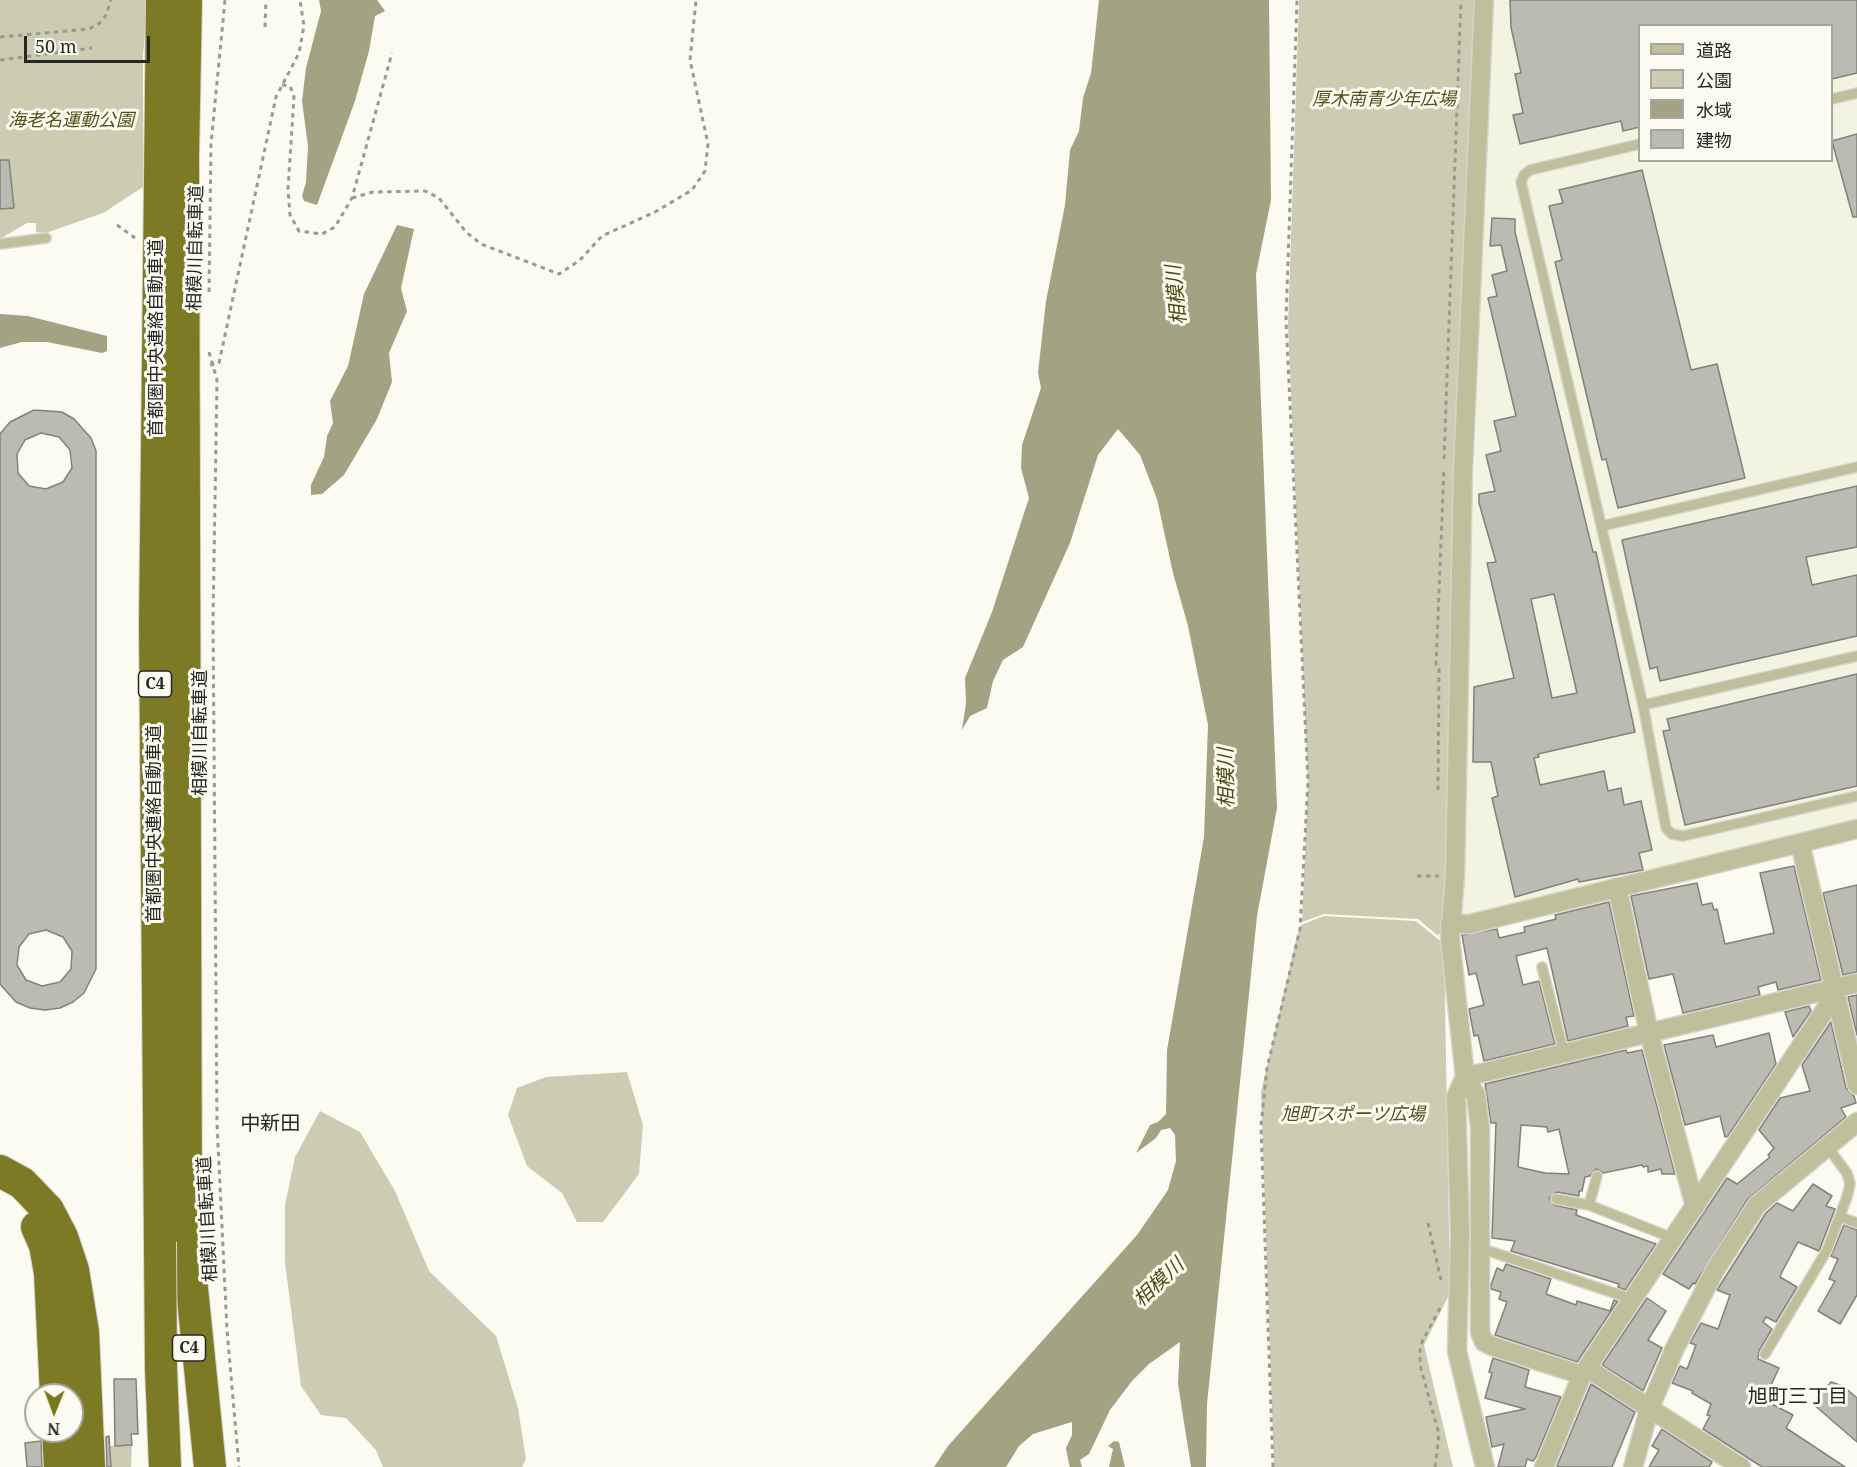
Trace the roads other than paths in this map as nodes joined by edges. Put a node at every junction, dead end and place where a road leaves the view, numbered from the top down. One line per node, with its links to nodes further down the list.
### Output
1 (162, 0): 40 (highway, 首都圏中央連絡自動車道 / C4, bridge)
2 (186, 0): 35 (highway, 首都圏中央連絡自動車道 / C4, bridge)
3 (1484, 0): 17 (street)
4 (1857, 93): 5 (lane)
5 (1833, 99)
6 (1638, 144): 10 (lane)
7 (45, 238): 8 (lane)
8 (0, 244)
9 (1857, 467): 10 (lane)
10 (1602, 526): 12 (lane)
11 (1857, 656): 12 (lane)
12 (1643, 705): 13 (lane)
13 (1857, 796)
14 (1857, 829): 15 (street)
15 (1800, 843): 16 (street); 20 (street)
16 (1617, 887): 17 (street); 21 (street)
17 (1450, 924): 23 (street)
18 (1542, 967): 22 (lane)
19 (1857, 983): 20 (street)
20 (1834, 992): 21 (street); 24 (street); 32 (street)
21 (1649, 1033): 22 (street); 32 (street)
22 (1564, 1053): 23 (street)
23 (1465, 1077): 37 (street); 51 (street)
24 (1857, 1085)
25 (1855, 1126): 26 (street)
26 (1828, 1148): 33 (lane); 43 (street)
27 (0, 1171): 46 (highway)
28 (1597, 1176): 31 (lane)
29 (0, 1190): 42 (highway)
30 (1556, 1198): 31 (lane)
31 (1589, 1205): 36 (lane)
32 (1695, 1207): 36 (street)
33 (1840, 1217): 34 (lane); 39 (lane)
34 (1857, 1223)
35 (186, 1229): 49 (highway, 首都圏中央連絡自動車道 / C4); 50 (highway)
36 (1675, 1239): 38 (street)
37 (1480, 1248): 38 (lane); 41 (street)
38 (1632, 1299): 41 (street)
39 (1765, 1354)
40 (160, 1368): 47 (highway); 48 (highway, 首都圏中央連絡自動車道 / C4)
41 (1585, 1372): 43 (street); 52 (street)
42 (55, 1383)
43 (1649, 1410): 53 (street); 54 (street)
44 (59, 1443): 45 (highway)
45 (60, 1467)
46 (89, 1467)
47 (157, 1467)
48 (165, 1467)
49 (193, 1467)
50 (210, 1467)
51 (1485, 1467)
52 (1544, 1467)
53 (1633, 1467)
54 (1741, 1467)

